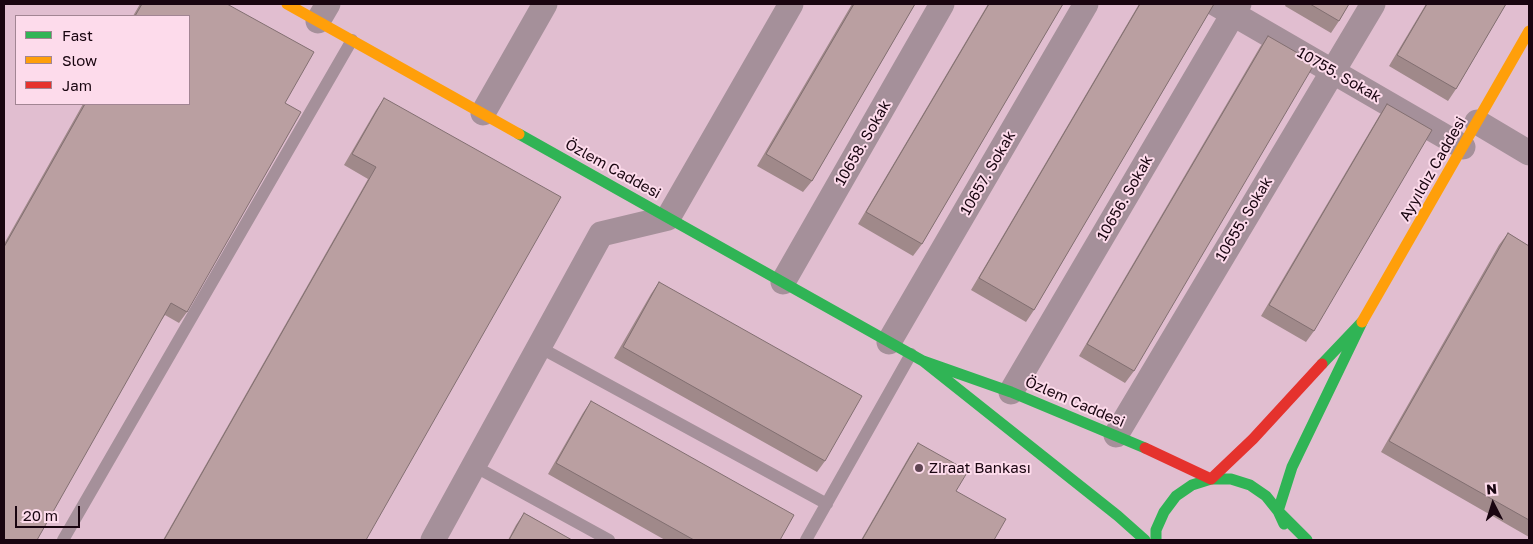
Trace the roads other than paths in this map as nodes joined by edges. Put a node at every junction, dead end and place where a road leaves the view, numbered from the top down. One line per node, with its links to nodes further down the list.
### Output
1 (287, 4): 8 (street, Özlem Caddesi)
2 (546, 4): 12 (street)
3 (791, 4): 16 (street)
4 (942, 4): 17 (street, 10658. Sokak)
5 (1086, 4): 19 (street, 10657. Sokak)
6 (1373, 4): 11 (street, 10655. Sokak)
7 (1230, 7): 11 (street, 10755. Sokak); 23 (street, 10656. Sokak)
8 (323, 12): 10 (street, Özlem Caddesi)
9 (1529, 31): 13 (street, Ayyıldız Caddesi)
10 (352, 40): 12 (street, Özlem Caddesi); 30 (lane)
11 (1333, 71): 14 (street, 10755. Sokak); 24 (street, 10655. Sokak)
12 (483, 113): 16 (street, Özlem Caddesi)
13 (1477, 122): 14 (street, Ayyıldız Caddesi); 15 (street)
14 (1462, 147): 18 (street, Ayyıldız Caddesi)
15 (1529, 153)
16 (668, 218): 17 (street, Özlem Caddesi); 20 (street)
17 (783, 282): 19 (street, Özlem Caddesi)
18 (1362, 322): 26 (street, Ayyıldız Caddesi); 28 (street, Ayyıldız Caddesi)
19 (889, 342): 21 (street, Özlem Caddesi)
20 (539, 347): 25 (street); 27 (lane)
21 (911, 354): 22 (street, Özlem Caddesi); 27 (lane)
22 (923, 361): 23 (street, Özlem Caddesi); 34 (street, Özlem Caddesi)
23 (1011, 392): 24 (street, Özlem Caddesi)
24 (1116, 435): 26 (street, Özlem Caddesi)
25 (474, 466): 31 (street); 32 (lane)
26 (1211, 479): 28 (street); 35 (street)
27 (827, 504): 33 (lane)
28 (1278, 511): 29 (street); 36 (street)
29 (1286, 535)
30 (64, 540)
31 (433, 540)
32 (609, 540)
33 (806, 540)
34 (1145, 540)
35 (1156, 540)
36 (1307, 540)

